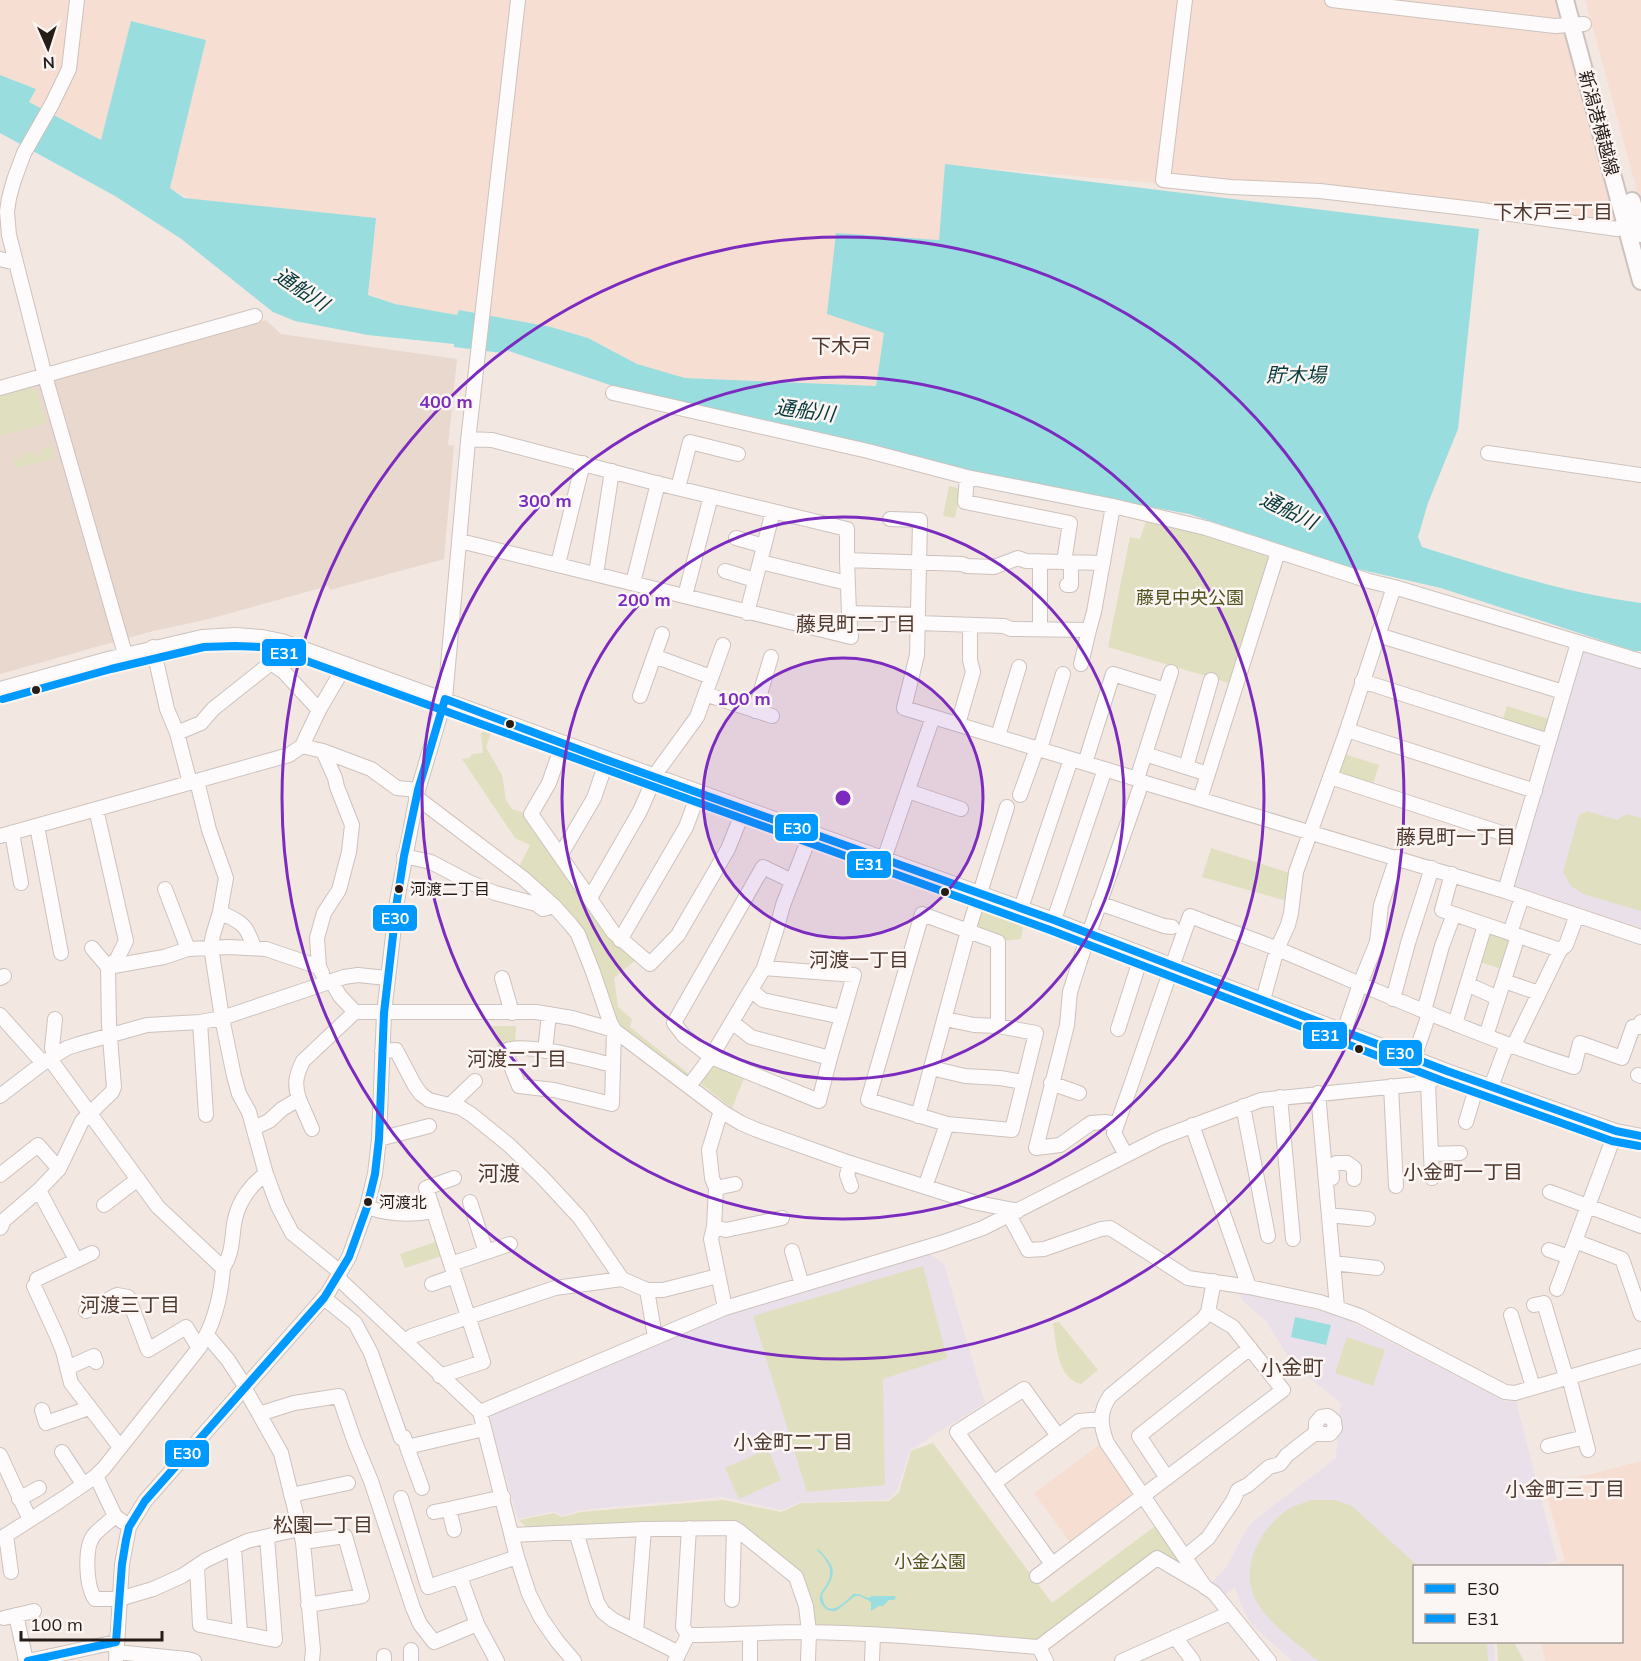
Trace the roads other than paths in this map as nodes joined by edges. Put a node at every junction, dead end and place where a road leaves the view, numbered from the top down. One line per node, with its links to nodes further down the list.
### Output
1 (77, 0): 11 (street)
2 (518, 0): 17 (street)
3 (1185, 0): 8 (street)
4 (1332, 0): 7 (street)
5 (1565, 0): 7 (main road, 新潟港横越線)
6 (1577, 0): 7 (main road, 新潟港横越線)
7 (1578, 24): 8 (main road, 新潟港横越線)
8 (1631, 221): 9 (main road, 新潟港横越線); 12 (main road, 新潟港横越線)
9 (1641, 234)
10 (0, 259): 11 (street)
11 (16, 263): 14 (street)
12 (1641, 281)
13 (255, 316): 14 (street)
14 (45, 376): 15 (street); 61 (street)
15 (0, 388)
16 (614, 393): 23 (street)
17 (468, 439): 20 (street); 31 (street)
18 (1488, 453): 22 (street)
19 (738, 454): 25 (street)
20 (583, 463): 21 (street); 40 (street)
21 (612, 471): 24 (street); 42 (street)
22 (1641, 475)
23 (967, 481): 27 (street); 38 (street)
24 (658, 483): 25 (street); 44 (street)
25 (678, 488): 26 (street)
26 (711, 496): 28 (street); 48 (street)
27 (1113, 506): 33 (street); 39 (street)
28 (773, 511): 32 (street); 34 (street)
29 (890, 519): 36 (street)
30 (736, 538): 32 (street)
31 (460, 541): 40 (street); 79 (street)
32 (764, 546): 35 (street)
33 (1278, 552): 47 (street); 99 (street)
34 (847, 560): 36 (street); 45 (street)
35 (760, 562): 43 (street); 45 (street)
36 (920, 562): 37 (street); 51 (street)
37 (1040, 562): 38 (street); 53 (street)
38 (1068, 562): 39 (street); 46 (street)
39 (1103, 563): 54 (street)
40 (558, 564): 42 (street)
41 (725, 571): 43 (street)
42 (596, 574): 44 (street)
43 (755, 580): 49 (street)
44 (633, 583): 48 (street)
45 (847, 584): 50 (street)
46 (1067, 585)
47 (1394, 587): 56 (street); 58 (street)
48 (685, 596): 49 (street)
49 (747, 613): 50 (street)
50 (849, 613): 51 (street)
51 (918, 619): 52 (street); 83 (street)
52 (970, 625): 53 (street); 84 (street)
53 (1040, 629): 54 (street)
54 (1089, 630): 67 (street)
55 (662, 634): 62 (street)
56 (1378, 635): 73 (street); 76 (street)
57 (282, 641): 60 (street); 65 (street); 66 (street)
58 (1578, 643): 64 (street); 76 (street)
59 (723, 645): 71 (street)
60 (153, 647): 61 (street); 86 (street)
61 (125, 654): 74 (street)
62 (654, 656): 71 (street); 78 (street)
63 (771, 657): 81 (street)
64 (1641, 661)
65 (271, 663): 80 (street); 86 (street)
66 (346, 664): 79 (street); 80 (street)
67 (1081, 664)
68 (1019, 667): 87 (street)
69 (1171, 672): 75 (street)
70 (1063, 674): 91 (street)
71 (711, 677): 77 (street)
72 (1211, 680): 97 (street)
73 (1362, 681): 85 (street); 88 (street)
74 (0, 689)
75 (1165, 690): 93 (street); 96 (street)
76 (1563, 692): 88 (street)
77 (705, 694): 81 (street); 100 (street)
78 (640, 696)
79 (445, 699): 89 (street); 107 (street)
80 (320, 710): 90 (street)
81 (754, 711): 82 (street)
82 (772, 716)
83 (933, 717): 84 (street); 104 (street)
84 (958, 724): 87 (street)
85 (1347, 729): 101 (street); 105 (street)
86 (177, 734): 103 (street)
87 (998, 736): 91 (street)
88 (1549, 741): 105 (street)
89 (563, 743): 95 (street); 120 (street)
90 (302, 746): 92 (street); 103 (street)
91 (1038, 749): 94 (street); 108 (street)
92 (323, 751): 107 (street); 156 (street)
93 (1145, 754): 97 (street); 102 (street)
94 (1071, 759): 96 (street); 134 (street)
95 (607, 760): 100 (street); 120 (street)
96 (1085, 763): 98 (street)
97 (1186, 767): 99 (street)
98 (1105, 769): 102 (street); 138 (street)
99 (1208, 774): 109 (street)
100 (654, 776): 106 (street); 131 (street)
101 (1330, 777): 115 (street); 118 (street)
102 (1140, 781): 109 (street); 132 (street)
103 (193, 782): 111 (street); 135 (street)
104 (908, 791): 113 (street); 122 (street)
105 (1534, 791): 118 (street)
106 (699, 792): 112 (street); 145 (street)
107 (417, 794): 119 (street); 133 (street)
108 (1020, 795)
109 (1200, 799): 115 (street)
110 (1007, 807): 129 (street)
111 (96, 809): 114 (street); 155 (street)
112 (744, 809): 116 (street); 145 (street)
113 (962, 809)
114 (37, 826): 117 (street); 152 (street)
115 (1311, 832): 121 (street); 150 (street)
116 (811, 833): 122 (street); 125 (street)
117 (6, 834): 126 (street)
118 (1520, 839): 128 (street)
119 (404, 856): 133 (street); 158 (street)
120 (560, 856): 131 (street)
121 (1397, 857): 123 (street); 162 (street)
122 (884, 859): 129 (street)
123 (1432, 868): 124 (street); 166 (street)
124 (1452, 874): 128 (street); 136 (street)
125 (792, 881): 157 (street); 192 (street)
126 (21, 883)
127 (165, 890): 149 (street)
128 (1505, 891): 130 (street)
129 (980, 894): 134 (street); 141 (street)
130 (1522, 897): 137 (street); 143 (street)
131 (590, 898): 145 (street)
132 (1099, 903): 140 (street); 142 (street)
133 (554, 906): 185 (street)
134 (1021, 908): 138 (street)
135 (220, 912): 146 (street); 148 (street)
136 (1454, 914): 139 (street); 170 (street)
137 (1577, 915): 144 (street); 151 (street)
138 (1054, 920): 142 (street)
139 (1485, 925): 143 (street); 163 (street)
140 (1172, 927)
141 (968, 931): 178 (street); 183 (street); 218 (street)
142 (1089, 934): 153 (street); 203 (street)
143 (1514, 935): 151 (street); 161 (street)
144 (1641, 937)
145 (620, 940)
146 (211, 947): 148 (street); 149 (street); 176 (street)
147 (92, 948): 155 (street)
148 (254, 948): 156 (street)
149 (188, 949): 155 (street)
150 (1277, 949): 154 (street); 162 (street); 168 (street)
151 (1560, 950): 165 (street)
152 (61, 953)
153 (1142, 954): 154 (street); 184 (street)
154 (1172, 966): 168 (street); 221 (street)
155 (108, 967): 187 (street)
156 (319, 967): 160 (street)
157 (764, 968): 164 (street); 174 (street)
158 (387, 978): 160 (street); 171 (street)
159 (502, 978): 172 (street)
160 (330, 981): 169 (street); 176 (street)
161 (1504, 981): 165 (street); 167 (street)
162 (1360, 984): 166 (street); 186 (street)
163 (1467, 984): 167 (street); 181 (street)
164 (752, 990): 174 (street); 180 (street)
165 (1539, 993): 189 (street)
166 (1393, 999): 170 (street)
167 (1498, 999): 188 (street)
168 (1263, 1000): 186 (street)
169 (355, 1012): 171 (street); 212 (street)
170 (1427, 1012): 181 (street); 194 (street)
171 (384, 1013): 172 (street); 190 (street)
172 (512, 1013): 173 (street)
173 (549, 1014): 185 (street); 191 (street)
174 (842, 1017): 193 (street)
175 (1, 1018): 195 (street)
176 (222, 1018): 179 (street); 224 (street)
177 (55, 1019): 195 (street)
178 (945, 1019): 183 (street); 198 (street)
179 (200, 1022): 187 (street); 217 (street)
180 (732, 1022): 192 (street); 193 (street)
181 (1455, 1024): 188 (street)
182 (1640, 1025): 189 (street)
183 (998, 1026): 202 (street)
184 (1118, 1029)
185 (614, 1030): 196 (street); 206 (street)
186 (1344, 1031): 194 (street)
187 (110, 1034): 195 (street); 216 (street)
188 (1486, 1036): 189 (street)
189 (1510, 1046): 205 (street)
190 (382, 1051): 197 (street); 200 (street)
191 (546, 1051): 196 (street); 196 (street)
192 (711, 1057): 193 (street); 206 (street)
193 (830, 1058)
194 (1414, 1058): 199 (street)
195 (50, 1059): 210 (street); 216 (street)
196 (613, 1065)
197 (404, 1066): 200 (street); 213 (street)
198 (931, 1068): 202 (street); 218 (street)
199 (1447, 1071): 204 (street); 205 (street)
200 (381, 1075): 228 (street)
201 (475, 1081): 213 (street)
202 (1023, 1082): 220 (street)
203 (1051, 1083): 209 (street); 221 (street)
204 (1428, 1083): 207 (street); 230 (street)
205 (1485, 1085): 219 (street); 226 (street)
206 (689, 1086): 215 (street)
207 (1391, 1086): 208 (street); 243 (street)
208 (1318, 1093): 211 (street); 237 (street)
209 (1079, 1094)
210 (0, 1096)
211 (1281, 1097): 214 (street); 261 (street)
212 (299, 1099): 224 (street); 225 (street)
213 (450, 1105): 276 (street)
214 (1243, 1106): 222 (street); 260 (street)
215 (724, 1113): 232 (street); 245 (street)
216 (89, 1114): 233 (street); 239 (street)
217 (206, 1114)
218 (918, 1116): 220 (street)
219 (1466, 1122)
220 (946, 1124): 244 (street)
221 (1117, 1124): 231 (street)
222 (1192, 1125): 231 (street); 280 (street)
223 (429, 1126): 228 (street)
224 (255, 1128): 234 (street)
225 (312, 1129)
226 (1616, 1131): 227 (street); 251 (street)
227 (1641, 1136)
228 (380, 1139): 250 (street)
229 (1460, 1153): 230 (street)
230 (1431, 1154): 238 (street)
231 (1126, 1155): 253 (street)
232 (850, 1163): 242 (street); 244 (street)
233 (59, 1169): 235 (street); 246 (street)
234 (266, 1173): 271 (street); 274 (street)
235 (0, 1175)
236 (454, 1178): 252 (street)
237 (1325, 1178): 240 (street); 254 (street)
238 (1432, 1178)
239 (138, 1179): 249 (street); 271 (street)
240 (1354, 1179)
241 (735, 1184): 245 (street)
242 (851, 1186)
243 (1396, 1186)
244 (925, 1187): 253 (street)
245 (716, 1188): 259 (street)
246 (39, 1190): 257 (street); 269 (street)
247 (1550, 1192): 251 (street)
248 (470, 1202): 266 (street)
249 (104, 1205)
250 (367, 1207): 252 (street); 274 (street)
251 (1588, 1207): 258 (street); 262 (street)
252 (434, 1211): 273 (street)
253 (1013, 1213): 277 (street); 279 (street)
254 (1329, 1215): 256 (street); 270 (street)
255 (782, 1218): 259 (street)
256 (1368, 1219)
257 (1, 1223)
258 (1641, 1226)
259 (714, 1227): 275 (street)
260 (1268, 1236)
261 (1293, 1239)
262 (1575, 1241): 268 (street); 283 (street)
263 (510, 1244): 266 (street)
264 (1549, 1250): 268 (street)
265 (792, 1251): 279 (street)
266 (486, 1252): 273 (street)
267 (92, 1253): 269 (street)
268 (1569, 1257): 281 (street)
269 (76, 1260): 300 (street)
270 (1333, 1263): 272 (street); 286 (street)
271 (222, 1268): 293 (street)
272 (1377, 1268)
273 (453, 1270): 278 (street); 292 (street)
274 (338, 1274): 284 (street); 295 (street)
275 (718, 1276): 282 (street); 287 (street)
276 (622, 1279): 282 (street); 292 (street)
277 (1214, 1281): 280 (street); 289 (street)
278 (432, 1284)
279 (802, 1285): 287 (street)
280 (1249, 1287): 286 (street)
281 (1557, 1289)
282 (647, 1290): 294 (street)
283 (1638, 1296): 290 (street)
284 (324, 1298): 303 (street); 315 (street)
285 (1534, 1305): 302 (street)
286 (1337, 1307): 304 (street)
287 (725, 1308): 294 (street)
288 (86, 1311): 296 (street)
289 (1208, 1312): 297 (street); 309 (street)
290 (1641, 1314)
291 (1511, 1315): 304 (street)
292 (469, 1316): 295 (street); 301 (street)
293 (207, 1335): 296 (street); 303 (street)
294 (655, 1337): 307 (street)
295 (406, 1342): 301 (street)
296 (199, 1348): 314 (street)
297 (1250, 1348): 319 (street); 319 (street)
298 (1641, 1356): 302 (street)
299 (96, 1362): 300 (street)
300 (67, 1368): 305 (street)
301 (440, 1376): 307 (street)
302 (1568, 1377): 304 (street); 313 (street)
303 (245, 1387): 308 (street); 334 (street)
304 (1533, 1387)
305 (90, 1408): 306 (street); 314 (street)
306 (42, 1410)
307 (480, 1412): 310 (street)
308 (259, 1414): 325 (street); 358 (street)
309 (1101, 1420): 312 (street); 326 (street)
310 (484, 1429): 315 (street); 327 (street)
311 (1314, 1434): 346 (street)
312 (1058, 1436): 321 (street); 321 (street)
313 (1548, 1446)
314 (120, 1447): 318 (street)
315 (407, 1447): 324 (street)
316 (62, 1452): 322 (street)
317 (0, 1455): 329 (street)
318 (96, 1476): 322 (street); 332 (street)
319 (1167, 1478): 326 (street)
320 (348, 1483): 325 (street)
321 (994, 1483): 347 (street)
322 (83, 1484): 333 (street)
323 (39, 1488): 329 (street)
324 (422, 1488)
325 (291, 1495): 341 (street)
326 (1144, 1495): 346 (street); 347 (street)
327 (503, 1497): 330 (street); 340 (street)
328 (401, 1498): 351 (street)
329 (19, 1499): 333 (street)
330 (449, 1509): 331 (street); 338 (street)
331 (434, 1512)
332 (115, 1516): 334 (street); 353 (street)
333 (30, 1520): 342 (street)
334 (129, 1527): 353 (street)
335 (689, 1528): 336 (street); 337 (street); 362 (street)
336 (734, 1528): 354 (street); 360 (street)
337 (644, 1529): 339 (street); 359 (street)
338 (454, 1530)
339 (576, 1532): 340 (street); 359 (street)
340 (512, 1535): 345 (street)
341 (301, 1536): 343 (street); 355 (street); 355 (street)
342 (3, 1537): 349 (street)
343 (267, 1537): 344 (street); 361 (street)
344 (234, 1548): 348 (street); 361 (street)
345 (517, 1557): 351 (street); 373 (street)
346 (1185, 1557): 352 (street)
347 (1052, 1564): 350 (street)
348 (197, 1566): 353 (street); 361 (street)
349 (11, 1572)
350 (1037, 1576)
351 (460, 1577): 358 (street)
352 (1205, 1587): 357 (street); 366 (street)
353 (119, 1599): 367 (street)
354 (732, 1600)
355 (308, 1605): 371 (street)
356 (34, 1611): 369 (street)
357 (1230, 1613): 365 (street); 380 (street)
358 (477, 1624): 372 (street)
359 (636, 1632): 368 (street)
360 (809, 1632): 363 (street); 364 (street); 375 (street)
361 (240, 1633)
362 (688, 1635): 363 (street); 368 (street)
363 (750, 1635): 374 (street)
364 (873, 1635): 366 (street); 376 (street)
365 (1175, 1637): 378 (street); 379 (street)
366 (1039, 1647): 377 (street)
367 (116, 1652): 369 (street); 370 (street)
368 (677, 1657)
369 (27, 1661)
370 (194, 1661)
371 (312, 1661)
372 (497, 1661)
373 (574, 1661)
374 (750, 1661)
375 (808, 1661)
376 (872, 1661)
377 (1046, 1661)
378 (1122, 1661)
379 (1193, 1661)
380 (1269, 1661)

